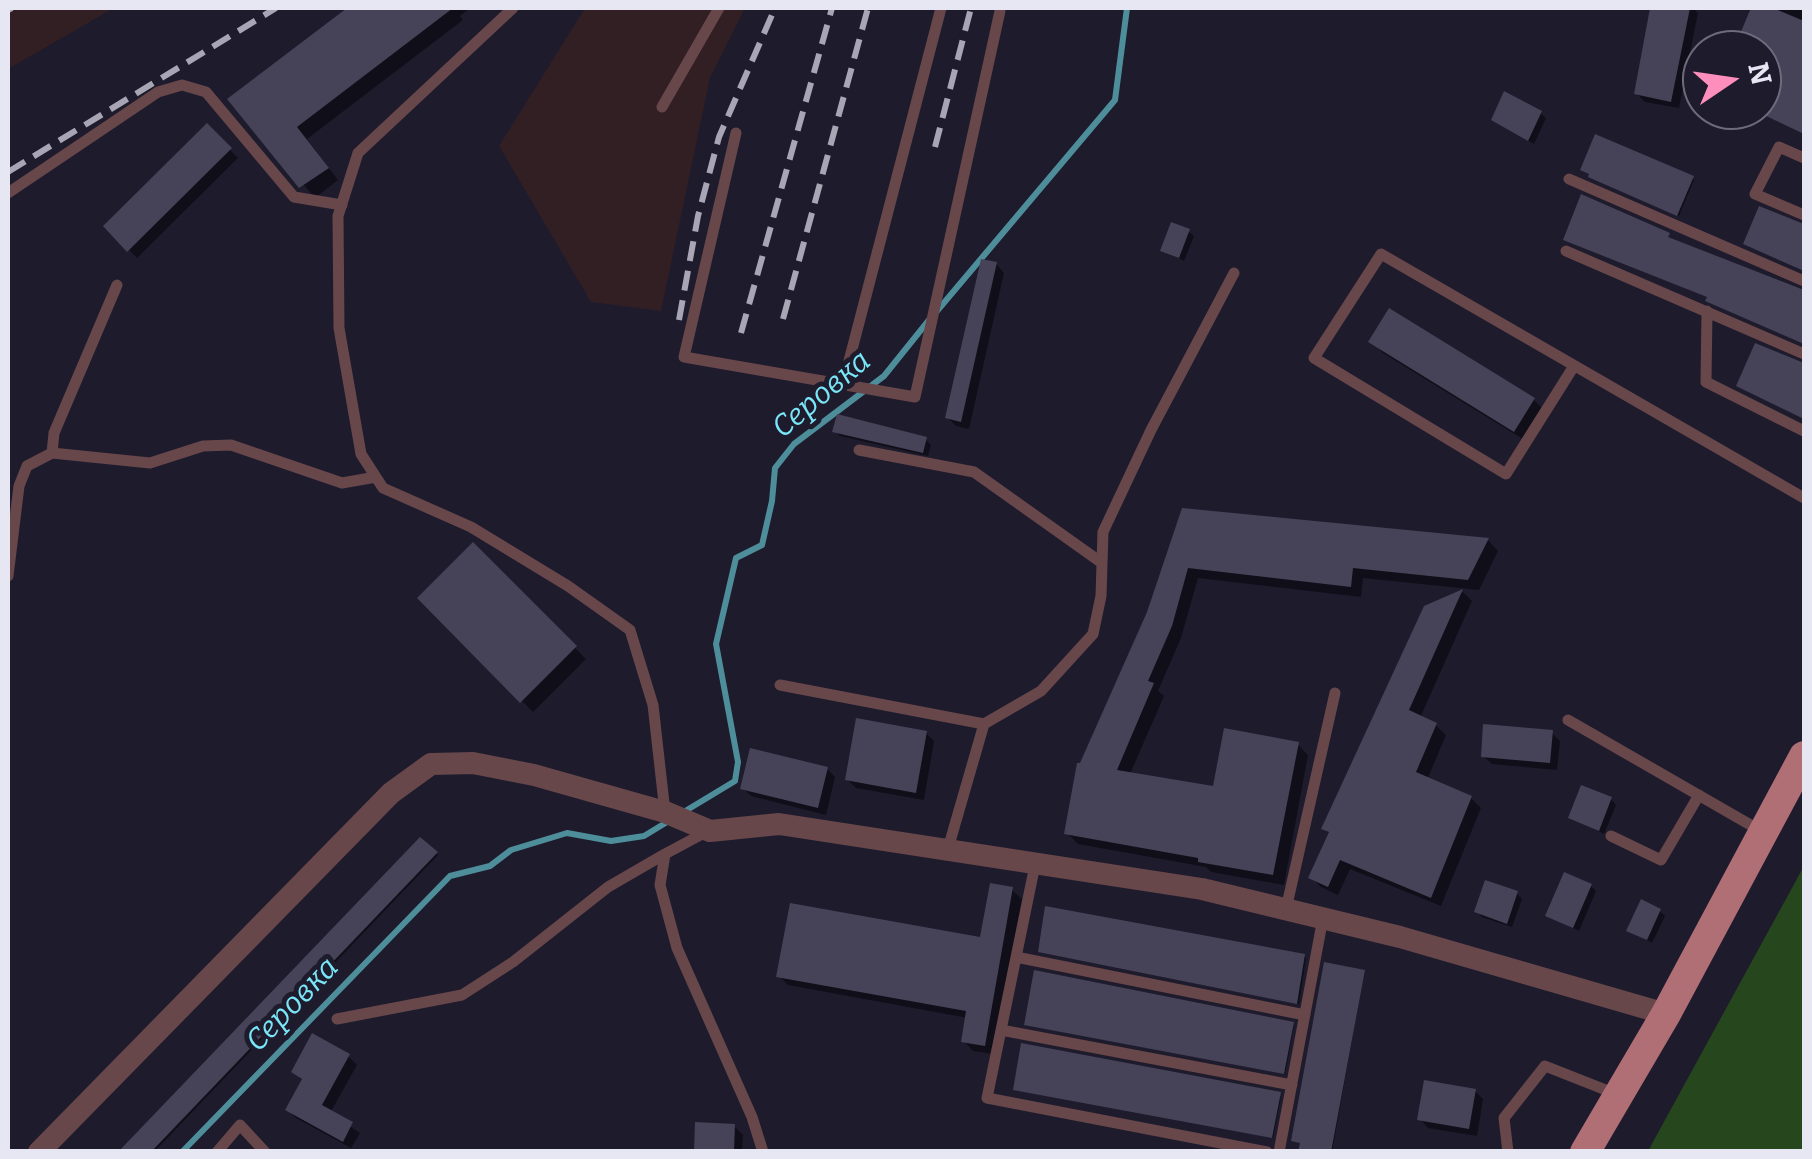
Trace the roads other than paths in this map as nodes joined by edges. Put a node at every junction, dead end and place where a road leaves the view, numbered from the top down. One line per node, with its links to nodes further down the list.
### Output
1 (512, 8): 10 (lane)
2 (719, 8): 5 (lane)
3 (941, 8): 19 (lane)
4 (1000, 11): 19 (lane)
5 (662, 107)
6 (736, 132): 19 (lane)
7 (1804, 158): 11 (lane)
8 (1569, 179): 14 (lane)
9 (8, 193): 10 (lane)
10 (342, 206): 23 (lane)
11 (1804, 216)
12 (1566, 251): 16 (lane)
13 (1234, 273): 25 (lane)
14 (1804, 281)
15 (118, 285): 22 (lane)
16 (1707, 312): 17 (lane); 20 (lane)
17 (1804, 354)
18 (1574, 366): 18 (lane); 24 (lane)
19 (843, 384)
20 (1804, 431)
21 (859, 450): 25 (lane)
22 (52, 454): 23 (lane); 26 (lane)
23 (376, 477): 33 (lane)
24 (1804, 498)
25 (1102, 562): 30 (lane)
26 (8, 576)
27 (780, 686): 30 (lane)
28 (1335, 693): 40 (lane)
29 (1568, 720): 32 (lane)
30 (984, 724): 37 (lane)
31 (1804, 756): 35 (main road)
32 (1698, 795): 35 (lane); 36 (lane)
33 (666, 812): 34 (street); 49 (street)
34 (710, 830): 37 (street); 38 (lane)
35 (1764, 834): 44 (main road)
36 (1611, 836)
37 (946, 852): 39 (street)
38 (665, 854): 45 (lane); 52 (lane)
39 (1035, 865): 40 (street); 42 (lane)
40 (1286, 909): 41 (street)
41 (1323, 918): 43 (lane); 44 (street)
42 (1016, 957): 43 (lane); 46 (lane)
43 (1305, 1014): 47 (lane)
44 (1666, 1014): 48 (main road)
45 (337, 1018)
46 (1002, 1030): 47 (lane); 53 (lane)
47 (1292, 1085): 54 (lane)
48 (1620, 1096): 55 (lane); 56 (main road)
49 (39, 1152)
50 (218, 1152): 51 (lane)
51 (265, 1152)
52 (763, 1152)
53 (1267, 1152)
54 (1279, 1152)
55 (1508, 1152)
56 (1585, 1152)

